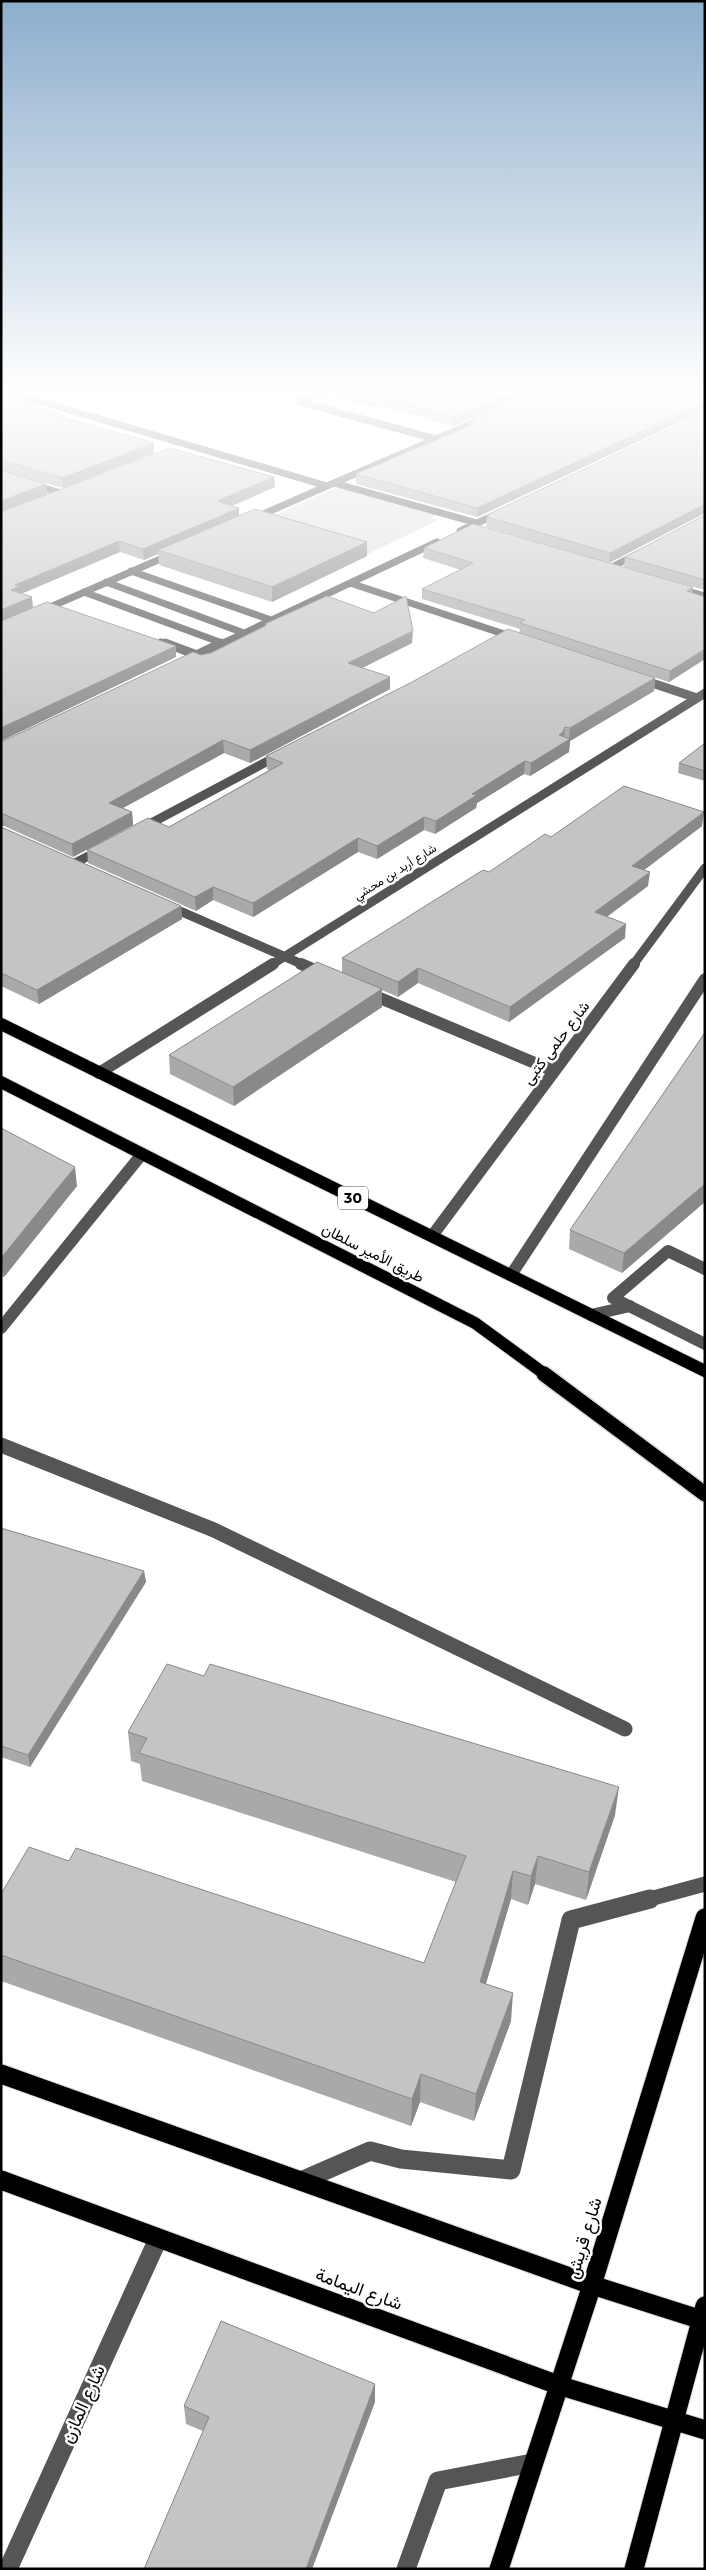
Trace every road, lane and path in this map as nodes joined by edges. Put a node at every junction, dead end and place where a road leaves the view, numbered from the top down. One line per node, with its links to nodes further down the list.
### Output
1 (266, 513): 4 (street)
2 (430, 513): 5 (street)
3 (500, 513): 5 (street)
4 (247, 521)
5 (477, 526): 6 (street)
6 (452, 535)
7 (443, 539): 15 (street)
8 (185, 548): 13 (street)
9 (644, 550): 11 (street)
10 (601, 566): 11 (street)
11 (610, 568): 12 (street)
12 (620, 571)
13 (131, 572): 14 (street); 22 (street)
14 (106, 582): 17 (street); 23 (street)
15 (350, 583): 22 (street); 24 (street)
16 (667, 585): 18 (street)
17 (84, 592): 19 (street); 28 (street)
18 (705, 596)
19 (55, 605): 20 (street); 21 (street)
20 (72, 611)
21 (37, 612)
22 (271, 620): 23 (street)
23 (244, 633): 28 (street)
24 (507, 635): 25 (street); 27 (street)
25 (498, 639)
26 (152, 640): 29 (street)
27 (526, 641)
28 (222, 643): 29 (street)
29 (197, 655): 30 (street)
30 (179, 664)
31 (630, 676): 32 (street)
32 (701, 695): 39 (street, شارع أربد بن محشي)
33 (290, 750): 34 (street)
34 (134, 832)
35 (108, 846): 36 (street)
36 (74, 864)
37 (705, 868): 44 (street, شارع حلمى كتبى)
38 (156, 900): 39 (street)
39 (283, 957): 41 (street); 45 (street, شارع أربد بن محشي)
40 (705, 979): 50 (street)
41 (338, 980)
42 (356, 988): 44 (street)
43 (1, 1024): 45 (main road, 30)
44 (554, 1071): 48 (street, شارع حلمى كتبى)
45 (100, 1073): 48 (main road, 30)
46 (1, 1082): 47 (main road, طريق الأمير سلطان)
47 (142, 1154): 53 (street); 57 (main road, طريق الأمير سلطان)
48 (432, 1236): 50 (main road, 30)
49 (705, 1269): 51 (street)
50 (511, 1275): 52 (main road, 30)
51 (630, 1306): 52 (street); 54 (street)
52 (590, 1314): 55 (main road, 30)
53 (1, 1328)
54 (705, 1344)
55 (705, 1371)
56 (1, 1445): 58 (street)
57 (705, 1494)
58 (625, 1729)
59 (705, 1884): 63 (street)
60 (705, 1918): 65 (main road, شارع قريش)
61 (1, 2074): 63 (main road)
62 (1, 2180): 64 (main road, شارع اليمامة)
63 (301, 2181): 65 (main road)
64 (158, 2239): 67 (main road, شارع اليمامة); 71 (street, شارع المازن)
65 (592, 2286): 66 (main road); 67 (main road, شارع قريش)
66 (703, 2315): 68 (main road)
67 (560, 2386): 68 (main road, شارع اليمامة); 70 (main road, شارع قريش)
68 (674, 2421): 69 (main road, شارع اليمامة); 74 (main road)
69 (705, 2430)
70 (532, 2463): 72 (street); 73 (main road, شارع قريش)
71 (8, 2569)
72 (406, 2569)
73 (499, 2569)
74 (634, 2569)

